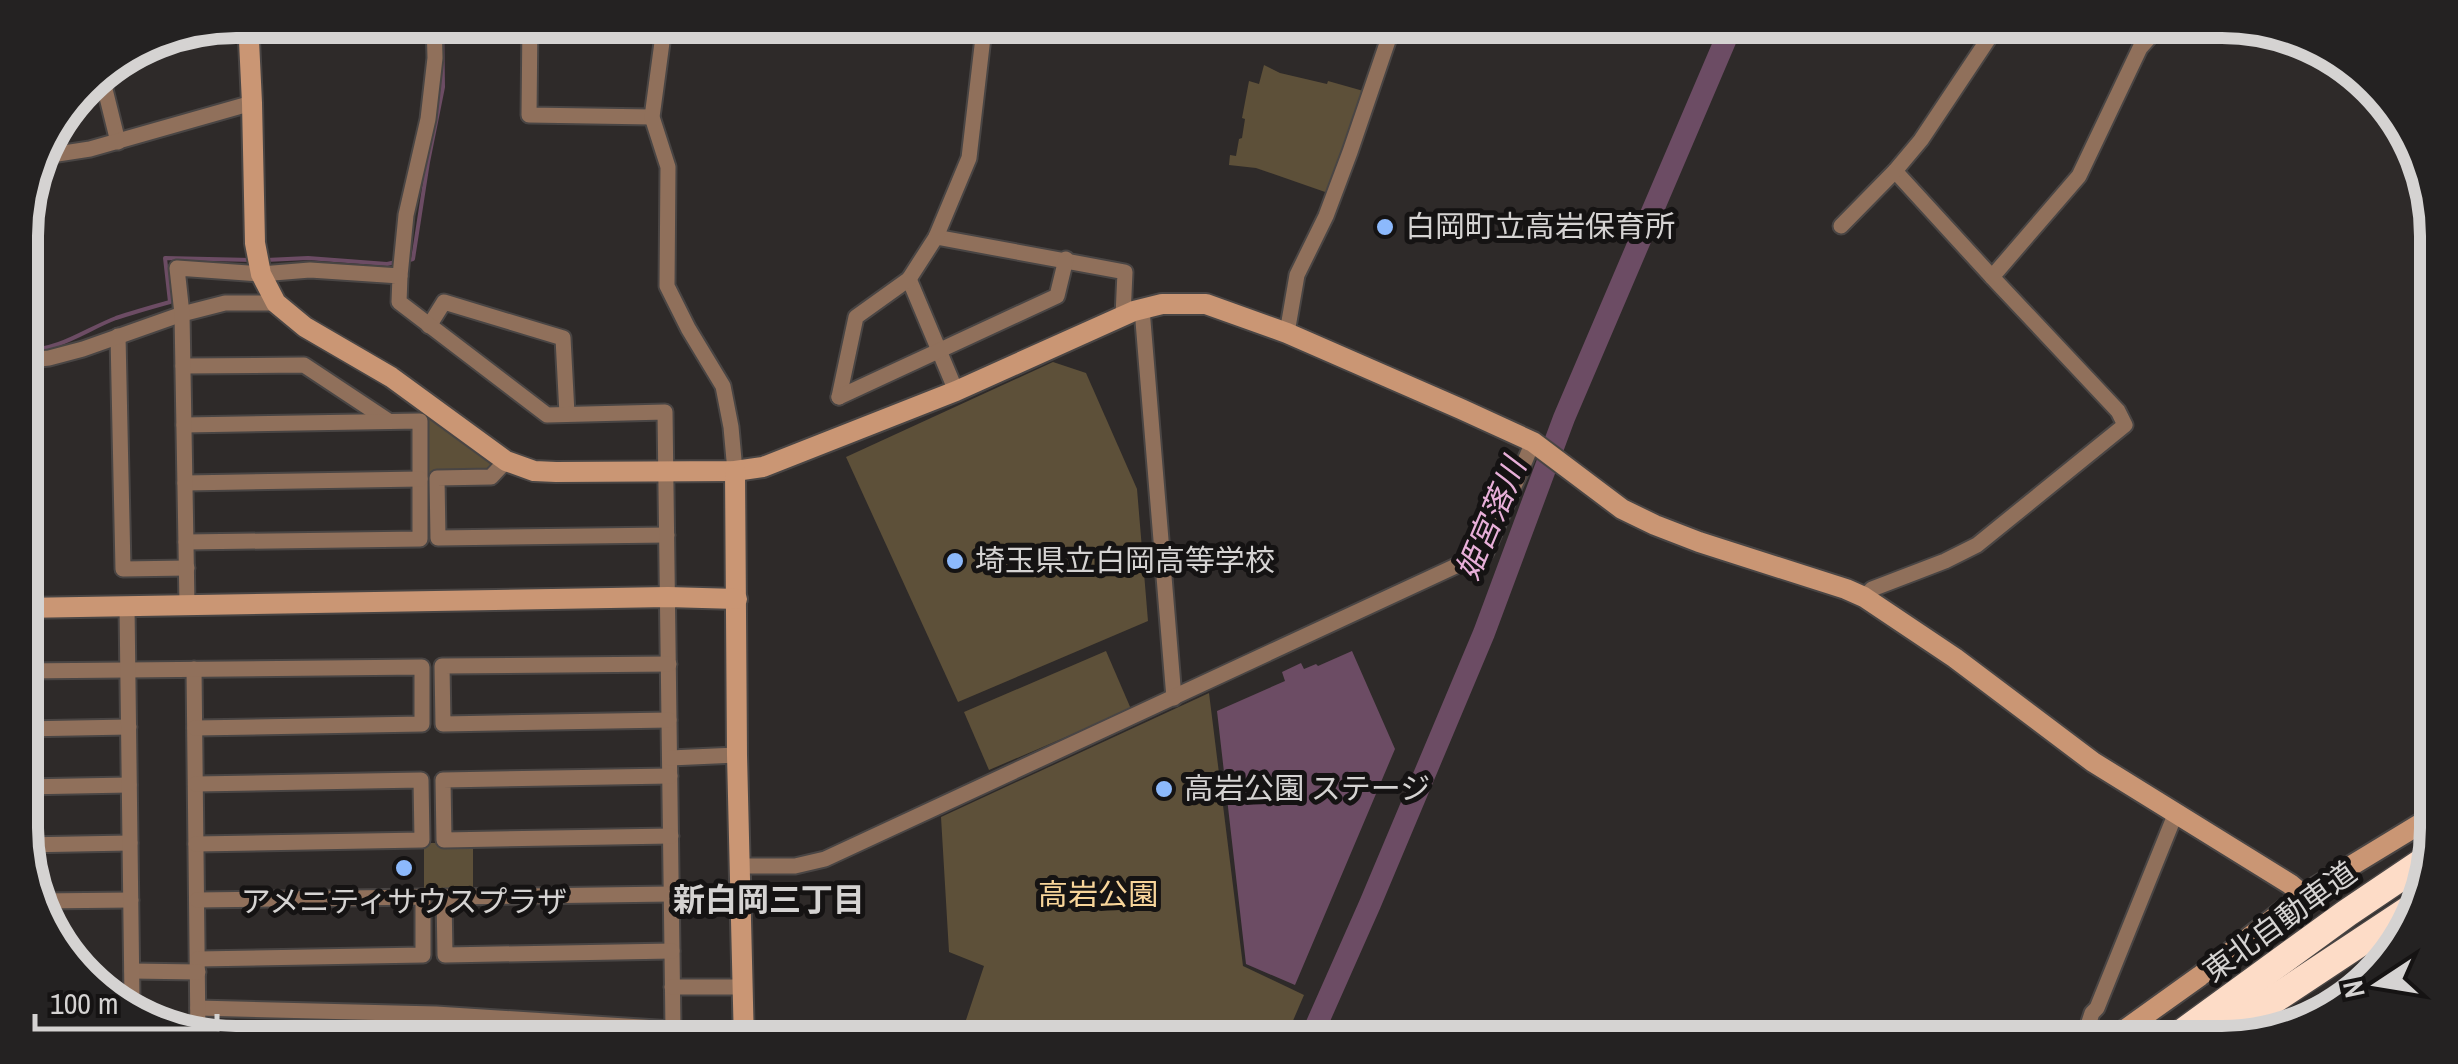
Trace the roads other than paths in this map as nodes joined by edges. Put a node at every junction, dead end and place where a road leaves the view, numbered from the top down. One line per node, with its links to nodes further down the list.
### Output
1 (249, 38): 10 (street)
2 (435, 38): 19 (street)
3 (530, 38): 11 (street)
4 (663, 38): 11 (street)
5 (982, 38): 16 (street)
6 (1389, 38): 26 (street)
7 (1990, 38): 14 (street)
8 (2149, 38): 20 (street)
9 (104, 88): 12 (street)
10 (252, 103): 12 (street); 18 (street)
11 (652, 117): 37 (street)
12 (118, 142): 13 (street)
13 (55, 155)
14 (1895, 171): 15 (street); 20 (street)
15 (1841, 226)
16 (936, 237): 17 (street); 21 (street)
17 (1066, 259): 23 (street); 28 (street)
18 (260, 274): 19 (street); 22 (street); 24 (street)
19 (400, 276): 25 (street)
20 (1992, 276): 44 (street)
21 (909, 279): 28 (street); 28 (street)
22 (276, 304): 24 (street); 36 (street)
23 (1132, 313): 26 (street); 31 (street); 54 (street)
24 (182, 314): 27 (street); 30 (street)
25 (430, 326): 32 (street); 32 (street)
26 (1288, 333): 35 (street)
27 (118, 336): 29 (street); 43 (street)
28 (939, 351): 31 (street)
29 (38, 359)
30 (183, 366): 33 (street); 34 (street)
31 (956, 391): 37 (street)
32 (567, 414): 38 (street)
33 (389, 421): 34 (street); 39 (street)
34 (184, 425): 40 (street)
35 (1533, 442): 44 (street); 54 (street)
36 (506, 461): 38 (street); 41 (street)
37 (735, 471): 38 (street); 46 (street)
38 (666, 472): 41 (street)
39 (420, 478): 40 (street); 42 (street)
40 (185, 484): 42 (street)
41 (667, 535): 45 (street)
42 (186, 542): 43 (street)
43 (186, 568): 47 (street)
44 (1864, 597): 65 (street)
45 (668, 598): 46 (street); 47 (street); 50 (street)
46 (737, 598): 59 (street)
47 (187, 604): 48 (street)
48 (127, 606): 49 (street); 51 (street)
49 (38, 608)
50 (668, 664): 55 (street); 55 (street)
51 (128, 669): 52 (street); 53 (street); 56 (street)
52 (194, 669): 57 (street); 57 (street)
53 (38, 670)
54 (1174, 698): 71 (street)
55 (669, 720): 60 (street)
56 (129, 727): 58 (street); 63 (street)
57 (195, 728): 62 (street)
58 (38, 729)
59 (736, 755): 60 (street); 71 (street)
60 (670, 758): 61 (street)
61 (670, 776): 67 (street); 67 (street)
62 (196, 784): 69 (street); 69 (street)
63 (130, 785): 64 (street); 68 (street)
64 (38, 787)
65 (2175, 814): 74 (street); 90 (street)
66 (2420, 824): 74 (street)
67 (671, 836): 73 (street)
68 (130, 843): 70 (street); 75 (street)
69 (196, 844): 76 (street)
70 (39, 845)
71 (739, 866): 83 (street)
72 (2417, 866): 92 (highway, 東北自動車道)
73 (671, 894): 79 (street); 79 (street)
74 (2303, 895): 91 (street)
75 (131, 900): 77 (street); 81 (street)
76 (197, 900): 80 (street); 80 (street)
77 (52, 901)
78 (2399, 916): 93 (highway, 東北自動車道)
79 (672, 951): 82 (street)
80 (198, 965): 81 (street); 85 (street)
81 (132, 970): 84 (street)
82 (672, 987): 83 (street); 88 (street)
83 (743, 987): 89 (street)
84 (132, 997)
85 (198, 1008): 86 (street); 87 (street)
86 (198, 1023)
87 (626, 1026)
88 (673, 1026)
89 (744, 1026)
90 (2088, 1026)
91 (2130, 1026)
92 (2192, 1026)
93 (2238, 1026)

